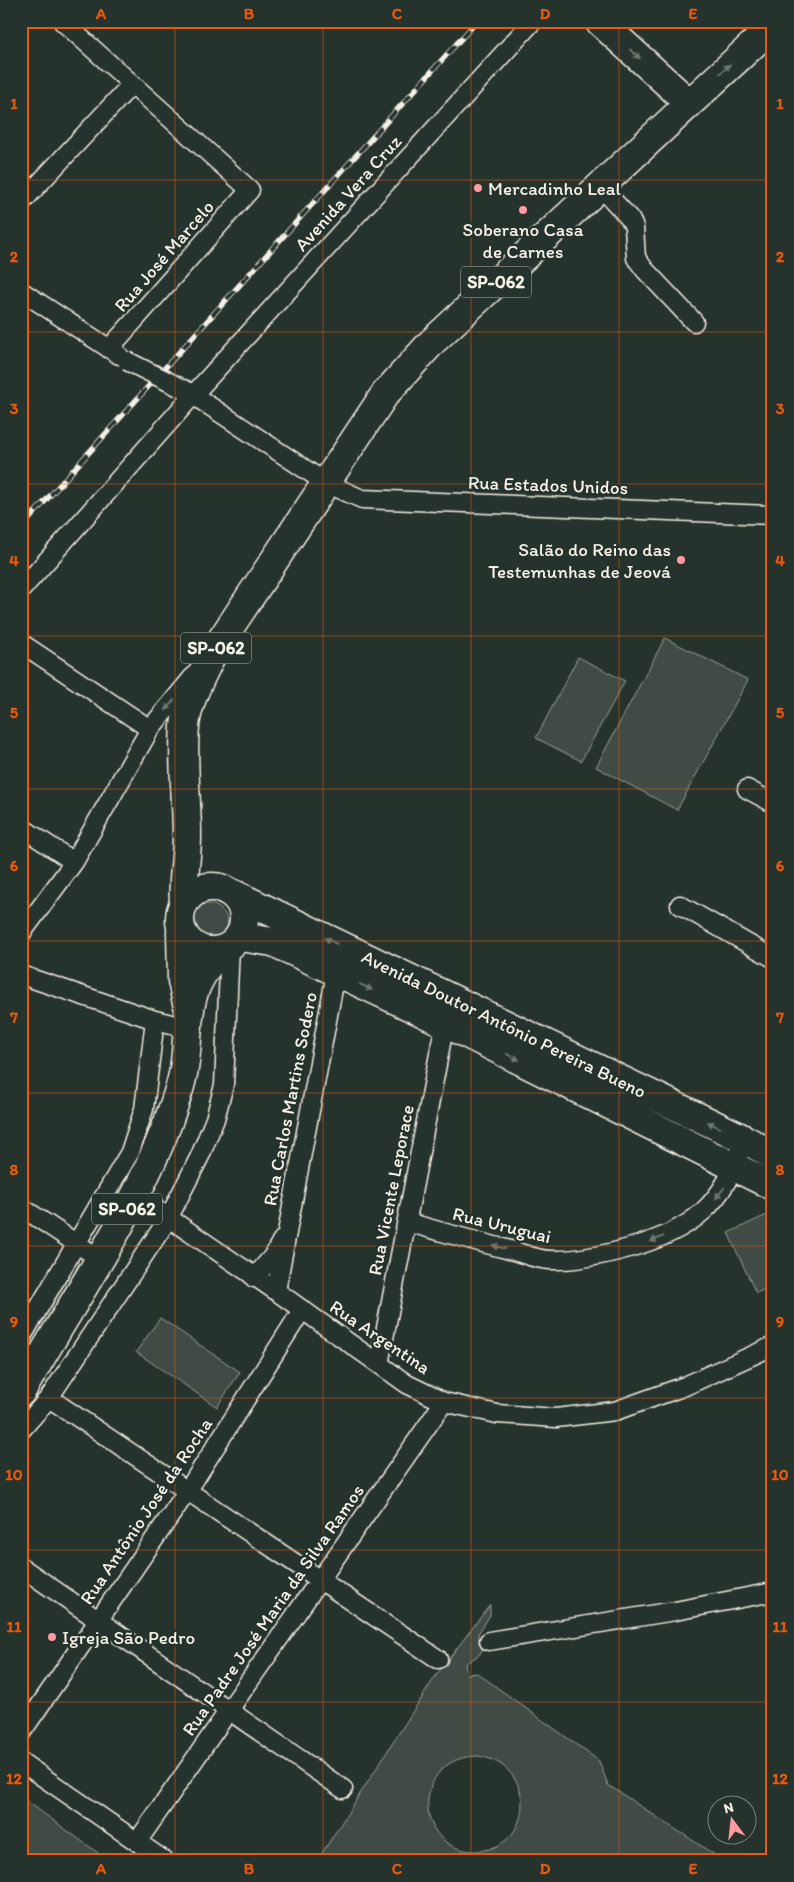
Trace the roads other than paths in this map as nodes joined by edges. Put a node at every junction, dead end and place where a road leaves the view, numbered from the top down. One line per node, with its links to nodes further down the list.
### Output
1 (62, 21): 5 (street)
2 (533, 21): 12 (street, Avenida Vera Cruz)
3 (599, 21): 6 (main road, one-way to 6)
4 (773, 26): 6 (main road, SP-062, one-way to 4)
5 (132, 85): 8 (street); 11 (street, Rua José Marcelo)
6 (690, 103): 7 (main road, SP-062)
7 (599, 185): 10 (street); 13 (main road, SP-062)
8 (21, 203)
9 (21, 291): 11 (street, Rua Estados Unidos)
10 (694, 322)
11 (110, 349): 12 (street, Rua Estados Unidos, bridge)
12 (187, 391): 13 (street, Rua Estados Unidos); 15 (street, Avenida Vera Cruz)
13 (326, 483): 14 (street, Rua Estados Unidos); 17 (main road, SP-062)
14 (773, 515)
15 (21, 590)
16 (21, 643): 18 (street)
17 (212, 654): 18 (street, one-way to 18); 22 (main road, SP-062)
18 (150, 729): 23 (street)
19 (747, 789): 20 (street)
20 (773, 804)
21 (21, 827): 23 (street)
22 (187, 840): 24 (main road, SP-062); 25 (main road, SP-062)
23 (74, 862): 28 (street)
24 (224, 890): 25 (main road); 29 (main road, SP-062); 36 (main road, Avenida Doutor Antônio Pereira Bueno, one-way to 24)
25 (184, 902): 27 (main road, SP-062)
26 (680, 905): 30 (street)
27 (181, 932): 29 (main road); 33 (main road, SP-062)
28 (21, 934)
29 (230, 944): 31 (main road, Avenida Doutor Antônio Pereira Bueno); 33 (main road, SP-062); 42 (street)
30 (773, 958)
31 (336, 973): 35 (main road, Avenida Doutor Antônio Pereira Bueno, one-way to 35); 44 (street, Rua Carlos Martins Sodero)
32 (21, 975): 34 (street)
33 (188, 1019): 34 (street); 40 (main road, SP-062)
34 (155, 1020): 45 (street)
35 (445, 1023): 38 (main road, Avenida Doutor Antônio Pereira Bueno, one-way to 38); 43 (street, Rua Vicente Leporace)
36 (744, 1139): 37 (main road, Avenida Doutor Antônio Pereira Bueno); 38 (street, Rua Uruguai)
37 (773, 1155)
38 (736, 1167): 39 (main road, Avenida Doutor Antônio Pereira Bueno); 43 (street, Rua Uruguai, one-way to 43)
39 (773, 1186)
40 (135, 1195): 42 (street, Rua Argentina); 46 (main road, SP-062)
41 (21, 1207): 45 (street)
42 (168, 1219): 47 (street, Rua Argentina); 54 (street)
43 (406, 1222): 52 (street, Rua Vicente Leporace)
44 (286, 1233): 47 (street, Rua Carlos Martins Sodero); 48 (street, Rua Carlos Martins Sodero)
45 (78, 1244): 46 (street); 50 (street)
46 (100, 1259): 53 (main road, SP-062)
47 (254, 1278): 48 (street, Rua Argentina)
48 (276, 1291): 49 (street, Rua Argentina)
49 (302, 1310): 52 (street, Rua Argentina); 57 (street, Rua Antônio José da Rocha)
50 (21, 1338)
51 (773, 1346): 55 (street, Rua Argentina)
52 (378, 1364): 55 (street, Rua Argentina)
53 (21, 1392)
54 (49, 1398): 56 (street); 57 (street)
55 (444, 1402): 59 (street, Rua Padre José Maria da Silva Ramos)
56 (21, 1430)
57 (188, 1490): 59 (street); 61 (street, Rua Antônio José da Rocha)
58 (21, 1567): 61 (street)
59 (320, 1580): 63 (street); 64 (street, Rua Padre José Maria da Silva Ramos)
60 (773, 1592): 62 (street)
61 (98, 1620): 64 (street); 65 (street, Rua Antônio José da Rocha)
62 (489, 1641)
63 (438, 1659)
64 (229, 1710): 67 (street); 68 (street, Rua Padre José Maria da Silva Ramos)
65 (21, 1733)
66 (21, 1762): 68 (street)
67 (343, 1789)
68 (137, 1842): 69 (street)
69 (165, 1861)

